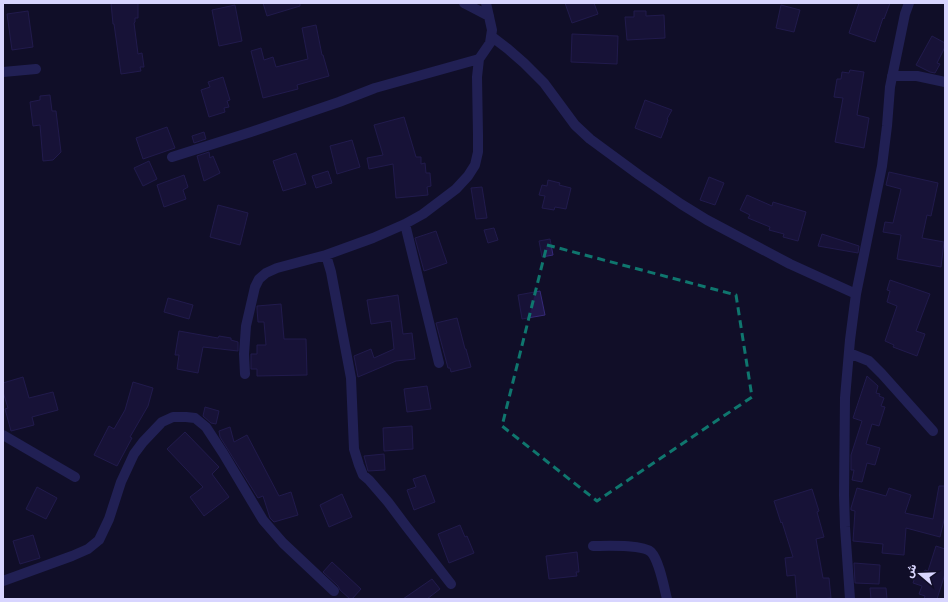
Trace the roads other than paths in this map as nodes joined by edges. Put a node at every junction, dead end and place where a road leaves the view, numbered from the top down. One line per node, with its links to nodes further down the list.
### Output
1 (464, 3): 4 (street)
2 (486, 3): 4 (street)
3 (909, 3): 9 (street)
4 (489, 16): 5 (street)
5 (491, 36): 6 (street); 14 (street)
6 (479, 59): 11 (street); 12 (street)
7 (36, 69): 8 (street)
8 (3, 72)
9 (892, 76): 10 (street); 14 (street)
10 (945, 82)
11 (172, 157)
12 (405, 224): 13 (street); 16 (street)
13 (326, 255): 17 (street); 23 (street)
14 (856, 294): 15 (street)
15 (849, 353): 18 (street); 26 (street)
16 (439, 363)
17 (245, 374)
18 (933, 431)
19 (3, 435): 20 (street)
20 (75, 477)
21 (593, 546): 25 (street)
22 (3, 581): 24 (street)
23 (451, 584)
24 (334, 591)
25 (667, 599)
26 (850, 599)

